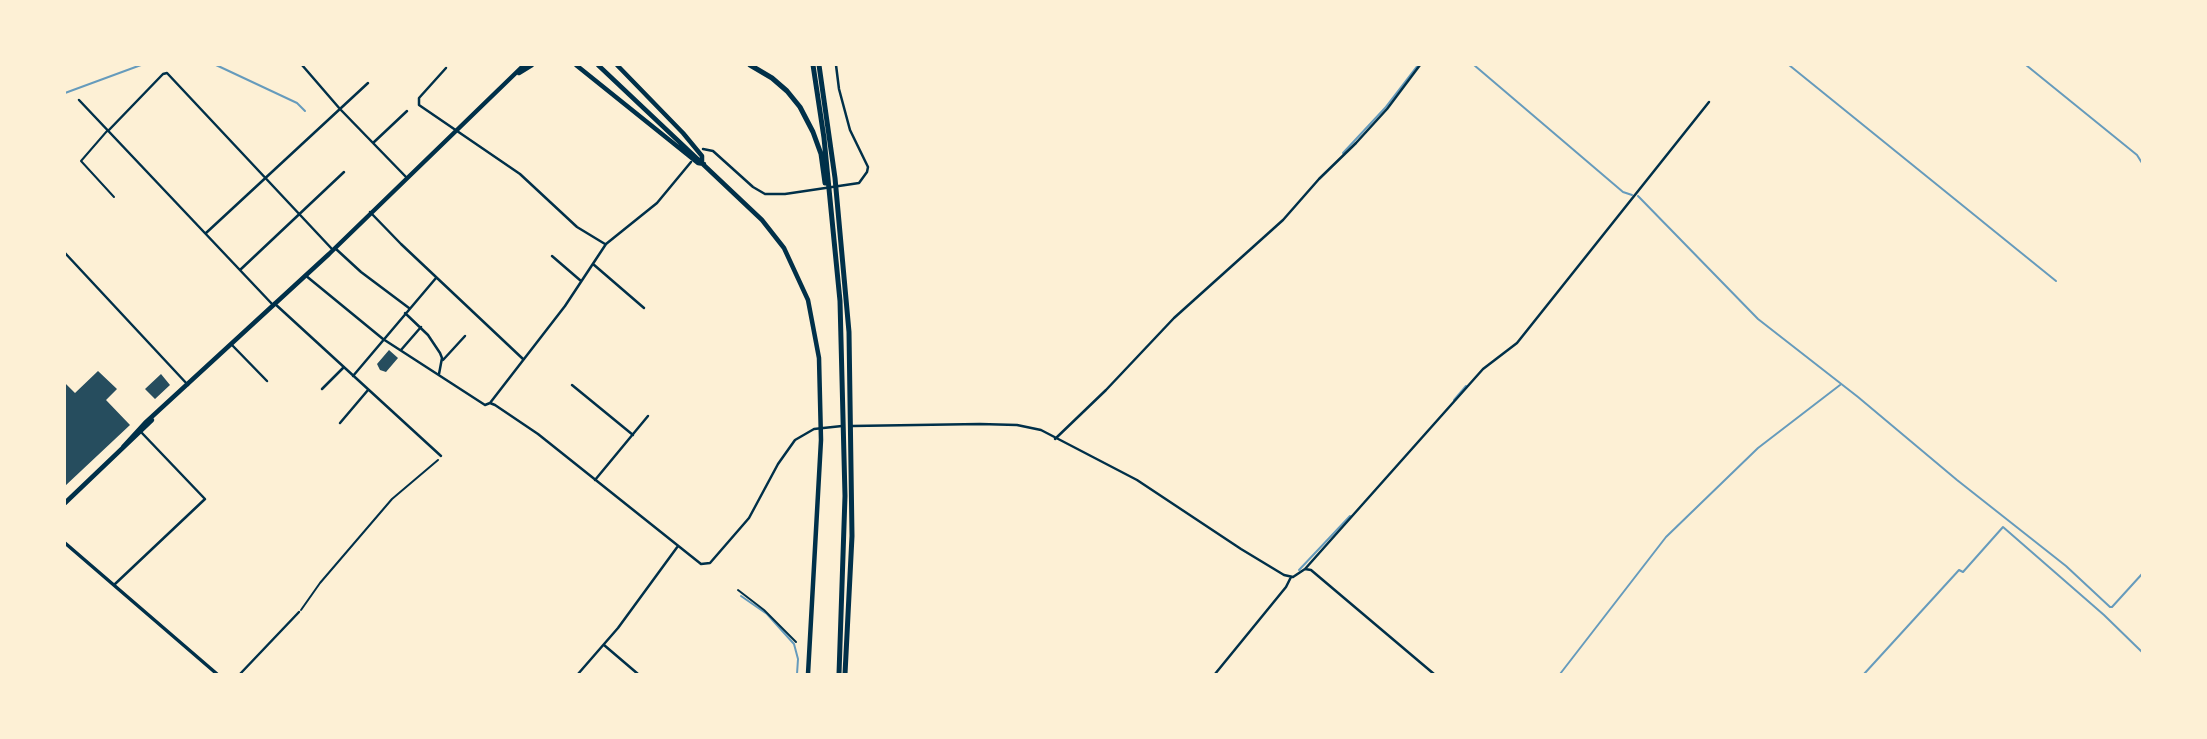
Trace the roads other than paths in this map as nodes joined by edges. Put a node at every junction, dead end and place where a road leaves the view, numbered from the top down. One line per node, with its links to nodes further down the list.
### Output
1 (302, 65): 17 (street)
2 (524, 65): 13 (main road)
3 (532, 65): 13 (main road)
4 (576, 65): 24 (main road)
5 (598, 65): 24 (main road)
6 (617, 65): 24 (main road)
7 (750, 65): 41 (highway)
8 (813, 65): 41 (highway)
9 (821, 65): 85 (highway)
10 (836, 65): 22 (street)
11 (1420, 65): 67 (street)
12 (446, 68): 20 (street)
13 (510, 79): 20 (main road)
14 (368, 83): 17 (street)
15 (79, 100): 19 (street)
16 (1709, 102): 74 (street)
17 (340, 108): 21 (street); 26 (street)
18 (407, 111): 21 (street)
19 (108, 131): 26 (street); 28 (lane); 31 (street)
20 (456, 131): 27 (main road); 32 (street)
21 (373, 143): 27 (street)
22 (703, 149)
23 (691, 162): 32 (street)
24 (703, 163): 83 (main road)
25 (344, 172): 30 (street)
26 (265, 178): 30 (street); 31 (street)
27 (407, 178): 29 (main road)
28 (114, 197)
29 (370, 212): 33 (main road); 39 (street)
30 (299, 214): 33 (street); 37 (street)
31 (205, 234): 37 (street)
32 (606, 244): 36 (street)
33 (332, 248): 38 (main road); 43 (street)
34 (65, 253): 57 (street)
35 (552, 256): 40 (street)
36 (593, 264): 40 (street); 44 (street)
37 (240, 270): 42 (street)
38 (304, 275): 42 (main road); 48 (street)
39 (436, 278): 43 (street); 51 (street)
40 (581, 281): 51 (street)
41 (840, 301): 84 (highway)
42 (273, 304): 49 (main road); 53 (street)
43 (409, 309): 45 (street)
44 (644, 309)
45 (405, 313): 46 (street); 48 (street)
46 (421, 327): 50 (street); 52 (street)
47 (465, 336): 52 (street)
48 (383, 339): 50 (street); 55 (street)
49 (231, 344): 56 (street); 57 (main road)
50 (401, 350): 54 (street)
51 (523, 359): 61 (street)
52 (441, 362): 54 (street)
53 (344, 367): 55 (street); 59 (street)
54 (439, 374): 61 (street)
55 (353, 376): 60 (street)
56 (267, 381)
57 (188, 385): 63 (main road)
58 (572, 385): 66 (street)
59 (322, 389)
60 (368, 390): 64 (street); 69 (street)
61 (490, 403): 70 (street)
62 (648, 416): 66 (street)
63 (154, 417): 65 (main road); 68 (main road)
64 (340, 423)
65 (141, 432): 68 (main road); 76 (street)
66 (633, 435): 70 (street)
67 (1055, 439): 73 (street); 75 (street)
68 (123, 447): 71 (main road)
69 (441, 456)
70 (595, 480): 73 (street)
71 (65, 501)
72 (65, 543): 76 (street)
73 (678, 546): 78 (street)
74 (1305, 569): 75 (street); 87 (street)
75 (1291, 577): 86 (street)
76 (114, 586): 79 (street)
77 (299, 612): 80 (street)
78 (604, 645): 81 (street); 82 (street)
79 (217, 674)
80 (240, 674)
81 (578, 674)
82 (638, 674)
83 (808, 674)
84 (839, 674)
85 (845, 674)
86 (1215, 674)
87 (1434, 674)

